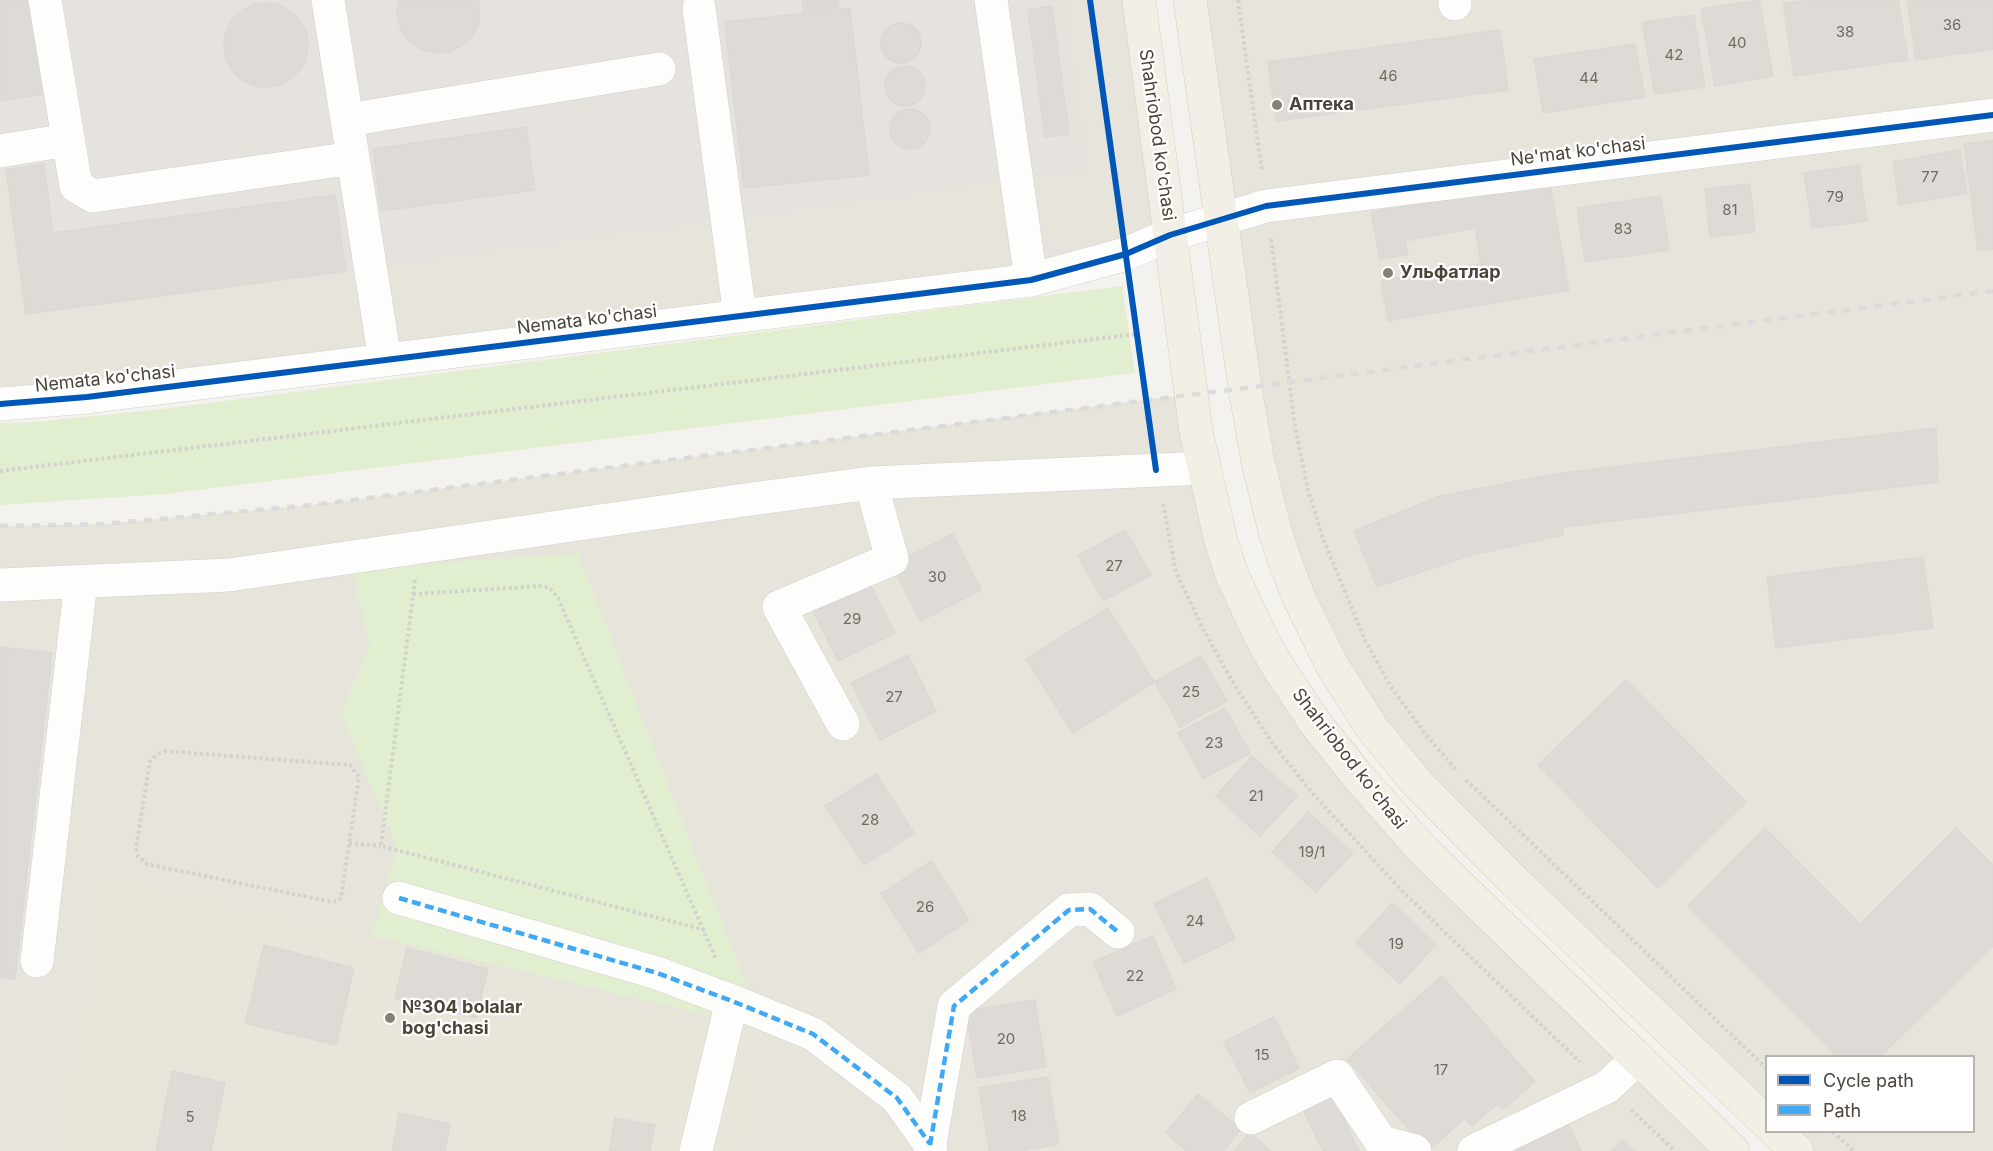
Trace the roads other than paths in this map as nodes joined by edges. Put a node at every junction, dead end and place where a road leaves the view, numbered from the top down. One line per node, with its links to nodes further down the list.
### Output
1 (45, 0): 10 (street)
2 (327, 0): 9 (street)
3 (991, 0): 15 (street)
4 (1139, 0): 14 (main road, Shahriobod ko'chasi)
5 (1190, 0): 13 (main road, Shahriobod ko'chasi)
6 (699, 8): 16 (street)
7 (659, 69): 9 (street)
8 (1993, 115): 13 (street, Ne'mat ko'chasi)
9 (347, 120): 12 (street)
10 (68, 140): 11 (street); 12 (street)
11 (0, 151)
12 (353, 158): 17 (street)
13 (1221, 219): 14 (street, Ne'mat ko'chasi); 30 (main road, Shahriobod ko'chasi)
14 (1170, 235): 15 (street, Nemata ko'chasi); 19 (main road, Shahriobod ko'chasi)
15 (1031, 280): 16 (street, Nemata ko'chasi)
16 (740, 316): 17 (street, Nemata ko'chasi)
17 (386, 360): 18 (street, Nemata ko'chasi)
18 (0, 404)
19 (1204, 468): 20 (street); 28 (main road, Shahriobod ko'chasi)
20 (871, 483): 21 (street); 23 (street)
21 (81, 582): 22 (street); 26 (street)
22 (0, 585)
23 (843, 723)
24 (399, 898): 27 (street)
25 (1118, 932): 32 (street)
26 (37, 961)
27 (732, 1001): 32 (street); 33 (street)
28 (1638, 1058): 35 (street); 36 (main road, Shahriobod ko'chasi)
29 (1251, 1118): 34 (street)
30 (1765, 1120)
31 (1778, 1133): 37 (main road)
32 (931, 1147)
33 (696, 1151)
34 (1415, 1151)
35 (1474, 1151)
36 (1733, 1151)
37 (1797, 1151)

